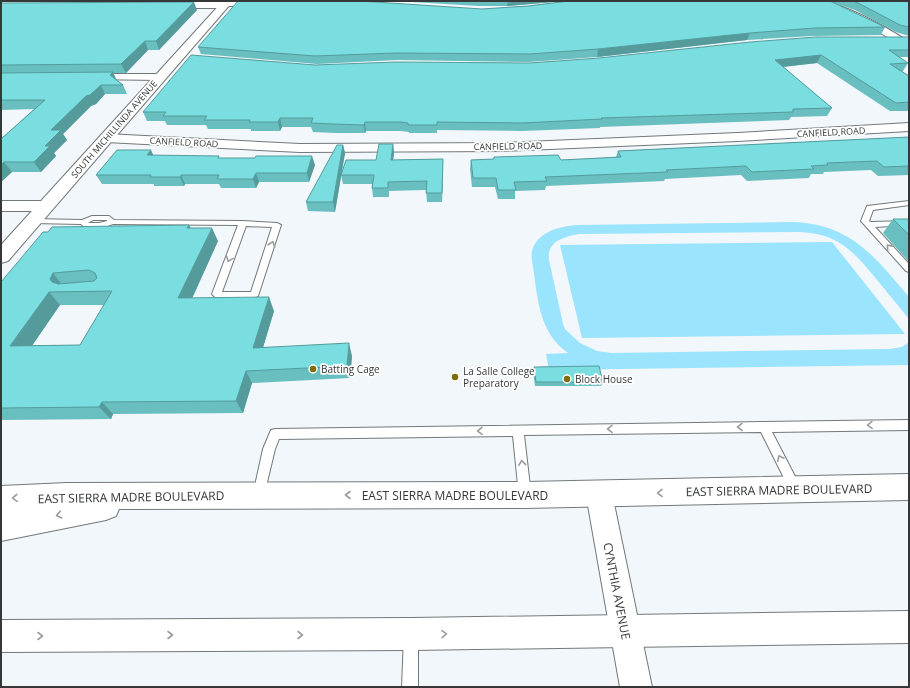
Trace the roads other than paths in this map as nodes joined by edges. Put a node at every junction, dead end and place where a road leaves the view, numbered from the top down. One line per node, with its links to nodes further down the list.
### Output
1 (820, 1): 6 (street)
2 (226, 3): 3 (street); 4 (street); 9 (main road, SOUTH MICHILLINDA AVENUE)
3 (273, 3)
4 (159, 5)
5 (878, 39): 6 (street)
6 (904, 40): 7 (street)
7 (909, 47)
8 (79, 77): 9 (street)
9 (160, 77): 11 (main road, SOUTH MICHILLINDA AVENUE)
10 (909, 127): 11 (street, CANFIELD ROAD)
11 (106, 138): 14 (main road, SOUTH MICHILLINDA AVENUE)
12 (909, 203): 18 (lane)
13 (1, 206): 14 (street)
14 (46, 206): 15 (main road, SOUTH MICHILLINDA AVENUE)
15 (33, 221): 16 (lane); 19 (main road, SOUTH MICHILLINDA AVENUE)
16 (243, 223): 16 (lane, one-way to 16)
17 (909, 223): 18 (lane)
18 (869, 225): 20 (lane, one-way to 18)
19 (1, 256)
20 (909, 269)
21 (909, 425): 22 (lane, one-way to 22)
22 (764, 426): 23 (lane, one-way to 23); 25 (lane, one-way to 22)
23 (518, 430): 27 (lane, one-way to 23); 29 (lane, one-way to 29)
24 (909, 488): 25 (main road, EAST SIERRA MADRE BOULEVARD)
25 (796, 490): 26 (main road, EAST SIERRA MADRE BOULEVARD, one-way to 26)
26 (599, 494): 27 (main road, EAST SIERRA MADRE BOULEVARD); 33 (street, CYNTHIA AVENUE)
27 (525, 495): 29 (main road, EAST SIERRA MADRE BOULEVARD, one-way to 29)
28 (152, 496): 29 (main road, EAST SIERRA MADRE BOULEVARD); 30 (main road, EAST SIERRA MADRE BOULEVARD, one-way to 30); 31 (main road, one-way to 31)
29 (259, 496)
30 (1, 499)
31 (1, 527)
32 (909, 627): 33 (main road)
33 (625, 631): 34 (main road, one-way to 33); 37 (street, CYNTHIA AVENUE)
34 (411, 634): 35 (main road, one-way to 34); 36 (lane)
35 (1, 636)
36 (410, 687)
37 (636, 687)

